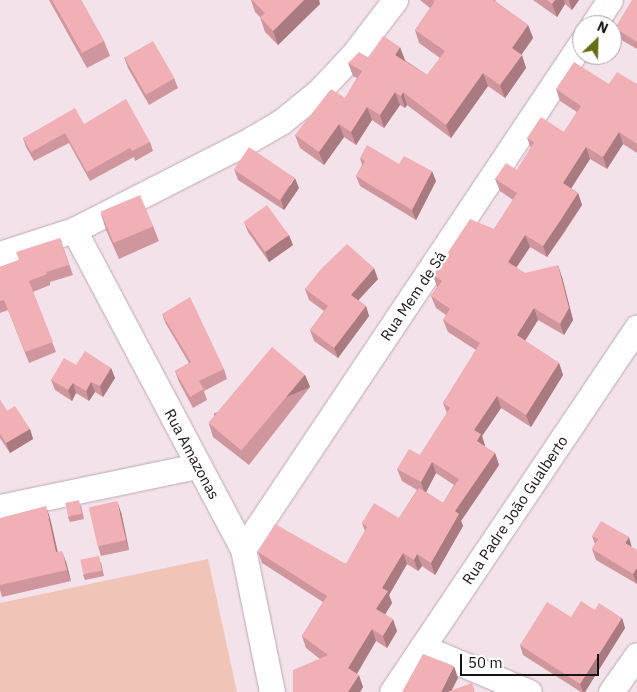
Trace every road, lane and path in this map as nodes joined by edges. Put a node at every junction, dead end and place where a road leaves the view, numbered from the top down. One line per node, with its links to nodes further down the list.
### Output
1 (395, 0): 5 (street)
2 (610, 0): 3 (street)
3 (600, 15)
4 (572, 57): 10 (street, Rua Mem de Sá)
5 (74, 230): 6 (street); 8 (street, Rua Amazonas)
6 (0, 254)
7 (637, 328): 11 (street, Rua Padre João Gualberto)
8 (197, 466): 9 (street); 10 (street, Rua Amazonas)
9 (0, 507)
10 (243, 549): 13 (street, Rua Amazonas)
11 (422, 647): 14 (street, Rua Padre João Gualberto); 15 (street)
12 (637, 655): 16 (street)
13 (272, 692)
14 (392, 692)
15 (529, 692)
16 (611, 692)

